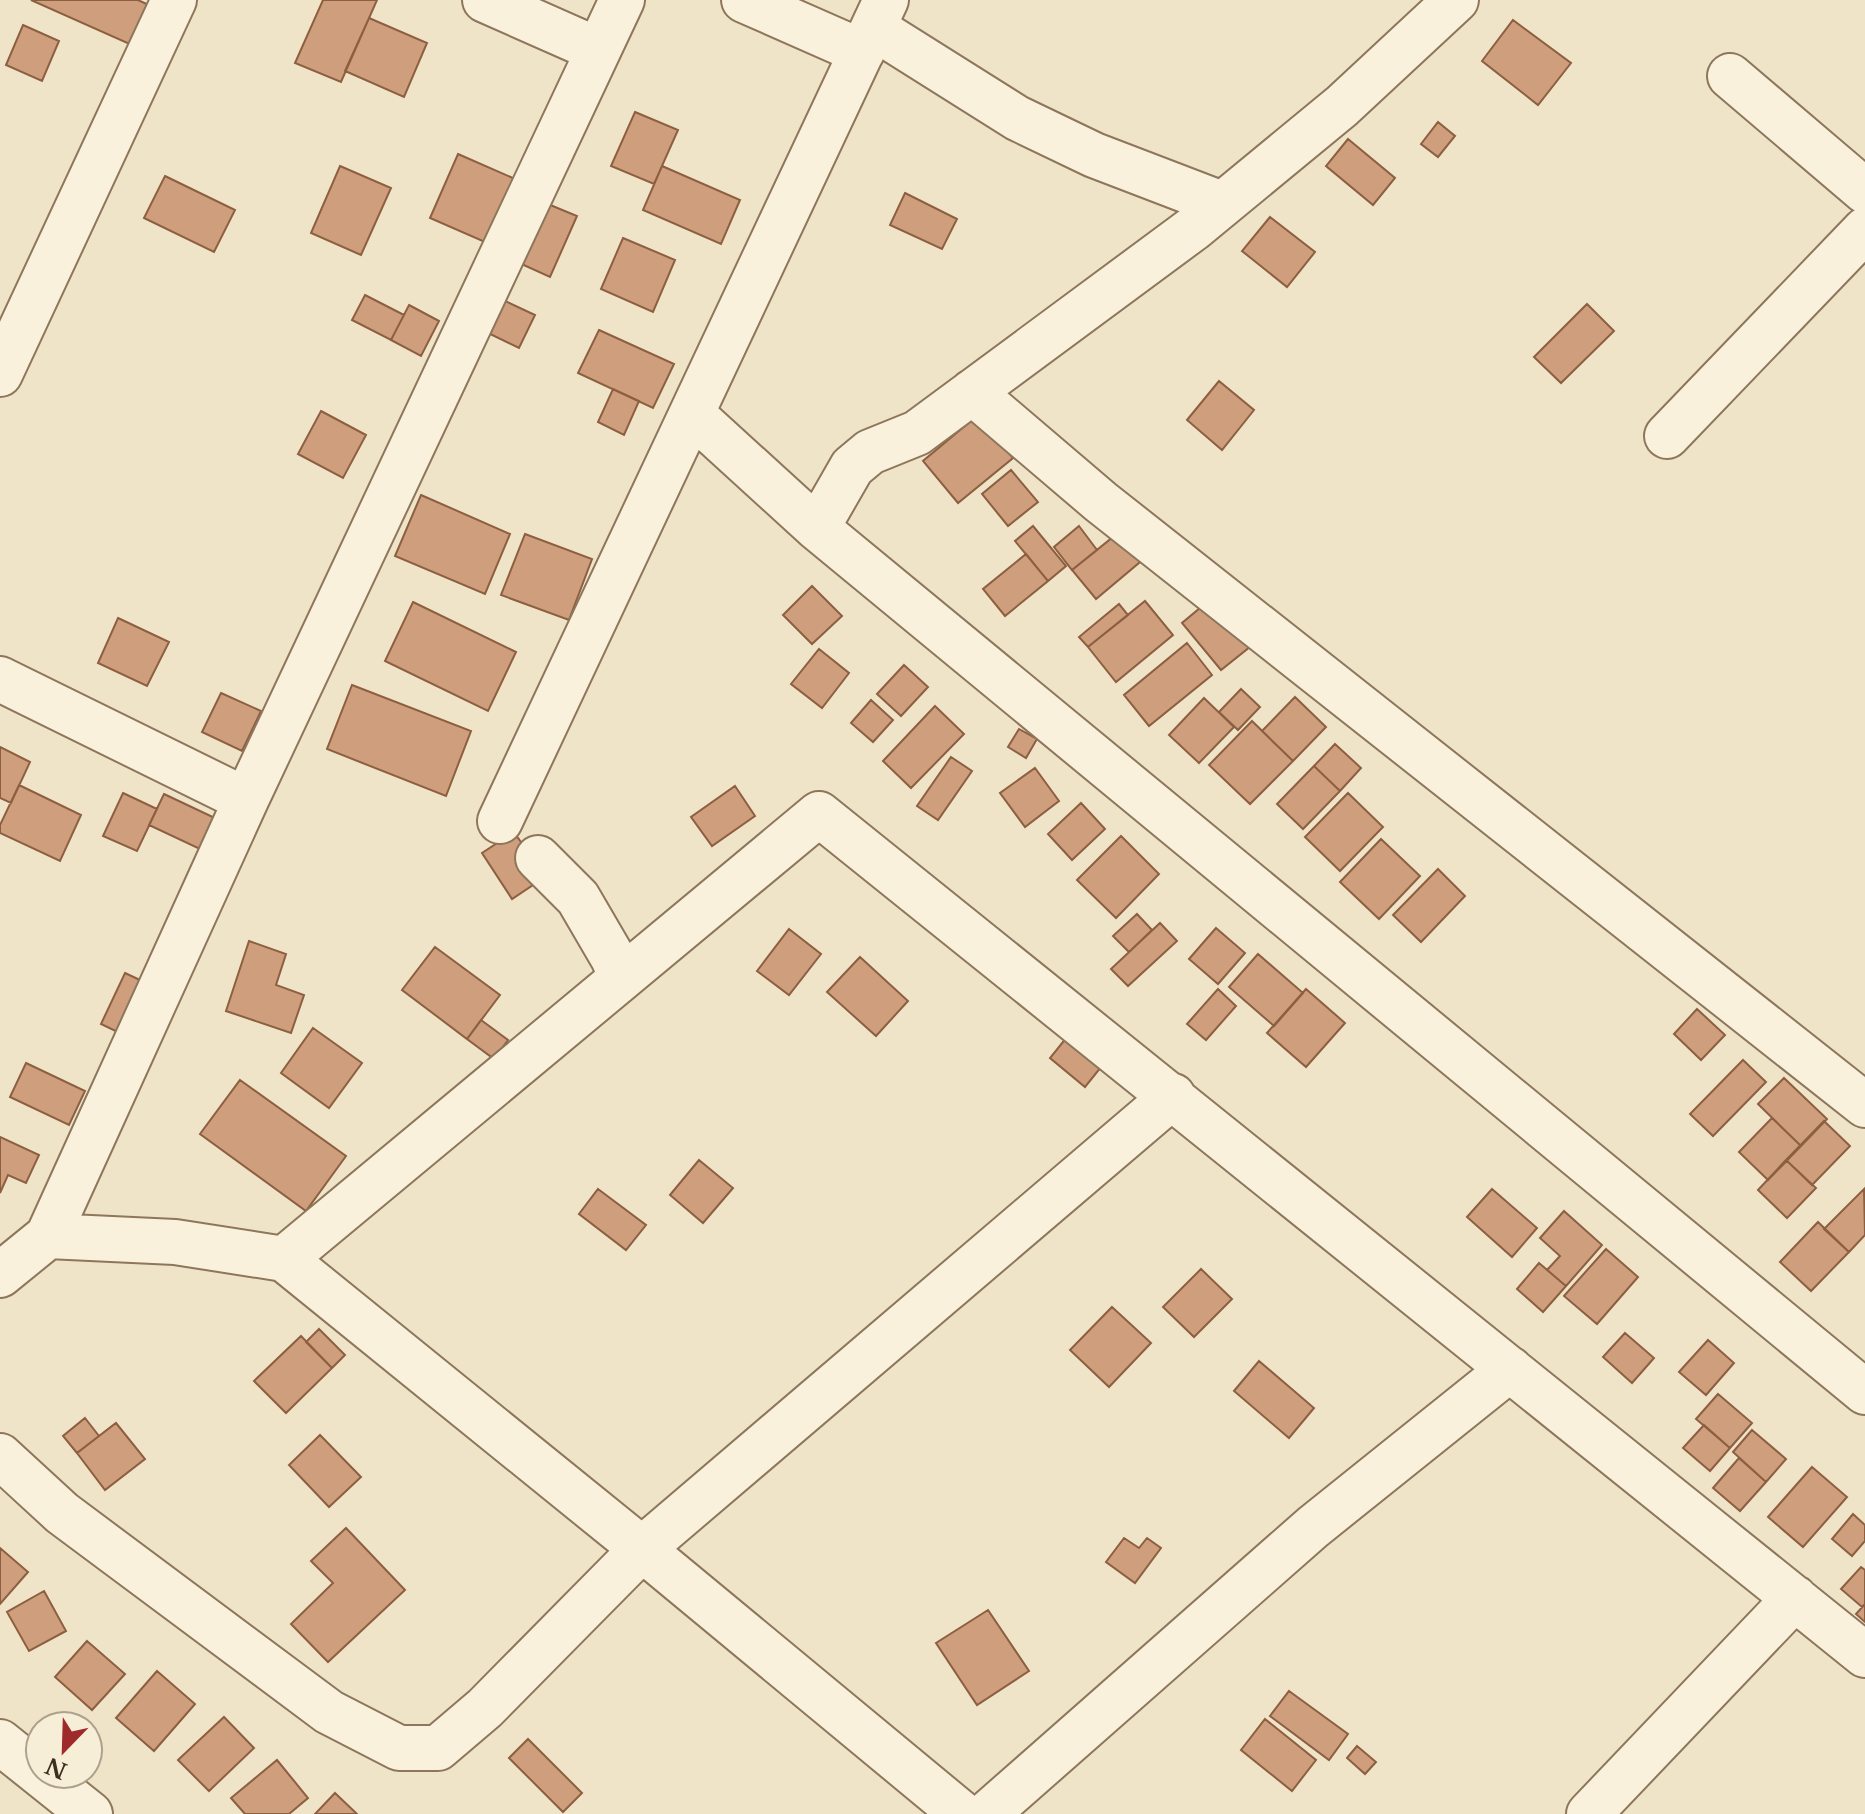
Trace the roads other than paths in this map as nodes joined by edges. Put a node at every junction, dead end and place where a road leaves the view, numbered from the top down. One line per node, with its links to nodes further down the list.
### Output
1 (174, 0): 12 (street)
2 (485, 0): 7 (street)
3 (622, 0): 7 (street)
4 (744, 0): 6 (street)
5 (1456, 0): 10 (street)
6 (874, 27): 10 (street); 14 (street)
7 (598, 50): 18 (street)
8 (1730, 76): 9 (street)
9 (1865, 191)
10 (1222, 204): 13 (street)
11 (1865, 230): 15 (street)
12 (0, 374)
13 (972, 392): 16 (street); 23 (street)
14 (692, 414): 16 (street); 19 (street)
15 (1667, 436)
16 (817, 528): 28 (street)
17 (0, 679): 18 (street)
18 (246, 800): 24 (street)
19 (500, 821)
20 (538, 858): 21 (street)
21 (622, 978): 22 (street); 25 (street)
22 (1173, 1096): 27 (street); 30 (street)
23 (1865, 1105)
24 (48, 1236): 25 (street); 26 (street)
25 (284, 1259): 30 (street)
26 (0, 1275)
27 (1510, 1369): 31 (street); 36 (street)
28 (1865, 1392)
29 (0, 1456): 30 (street)
30 (642, 1549): 35 (street)
31 (1795, 1598): 32 (street); 37 (street)
32 (1865, 1655)
33 (0, 1742): 34 (street)
34 (90, 1814)
35 (962, 1814)
36 (987, 1814)
37 (1589, 1814)

